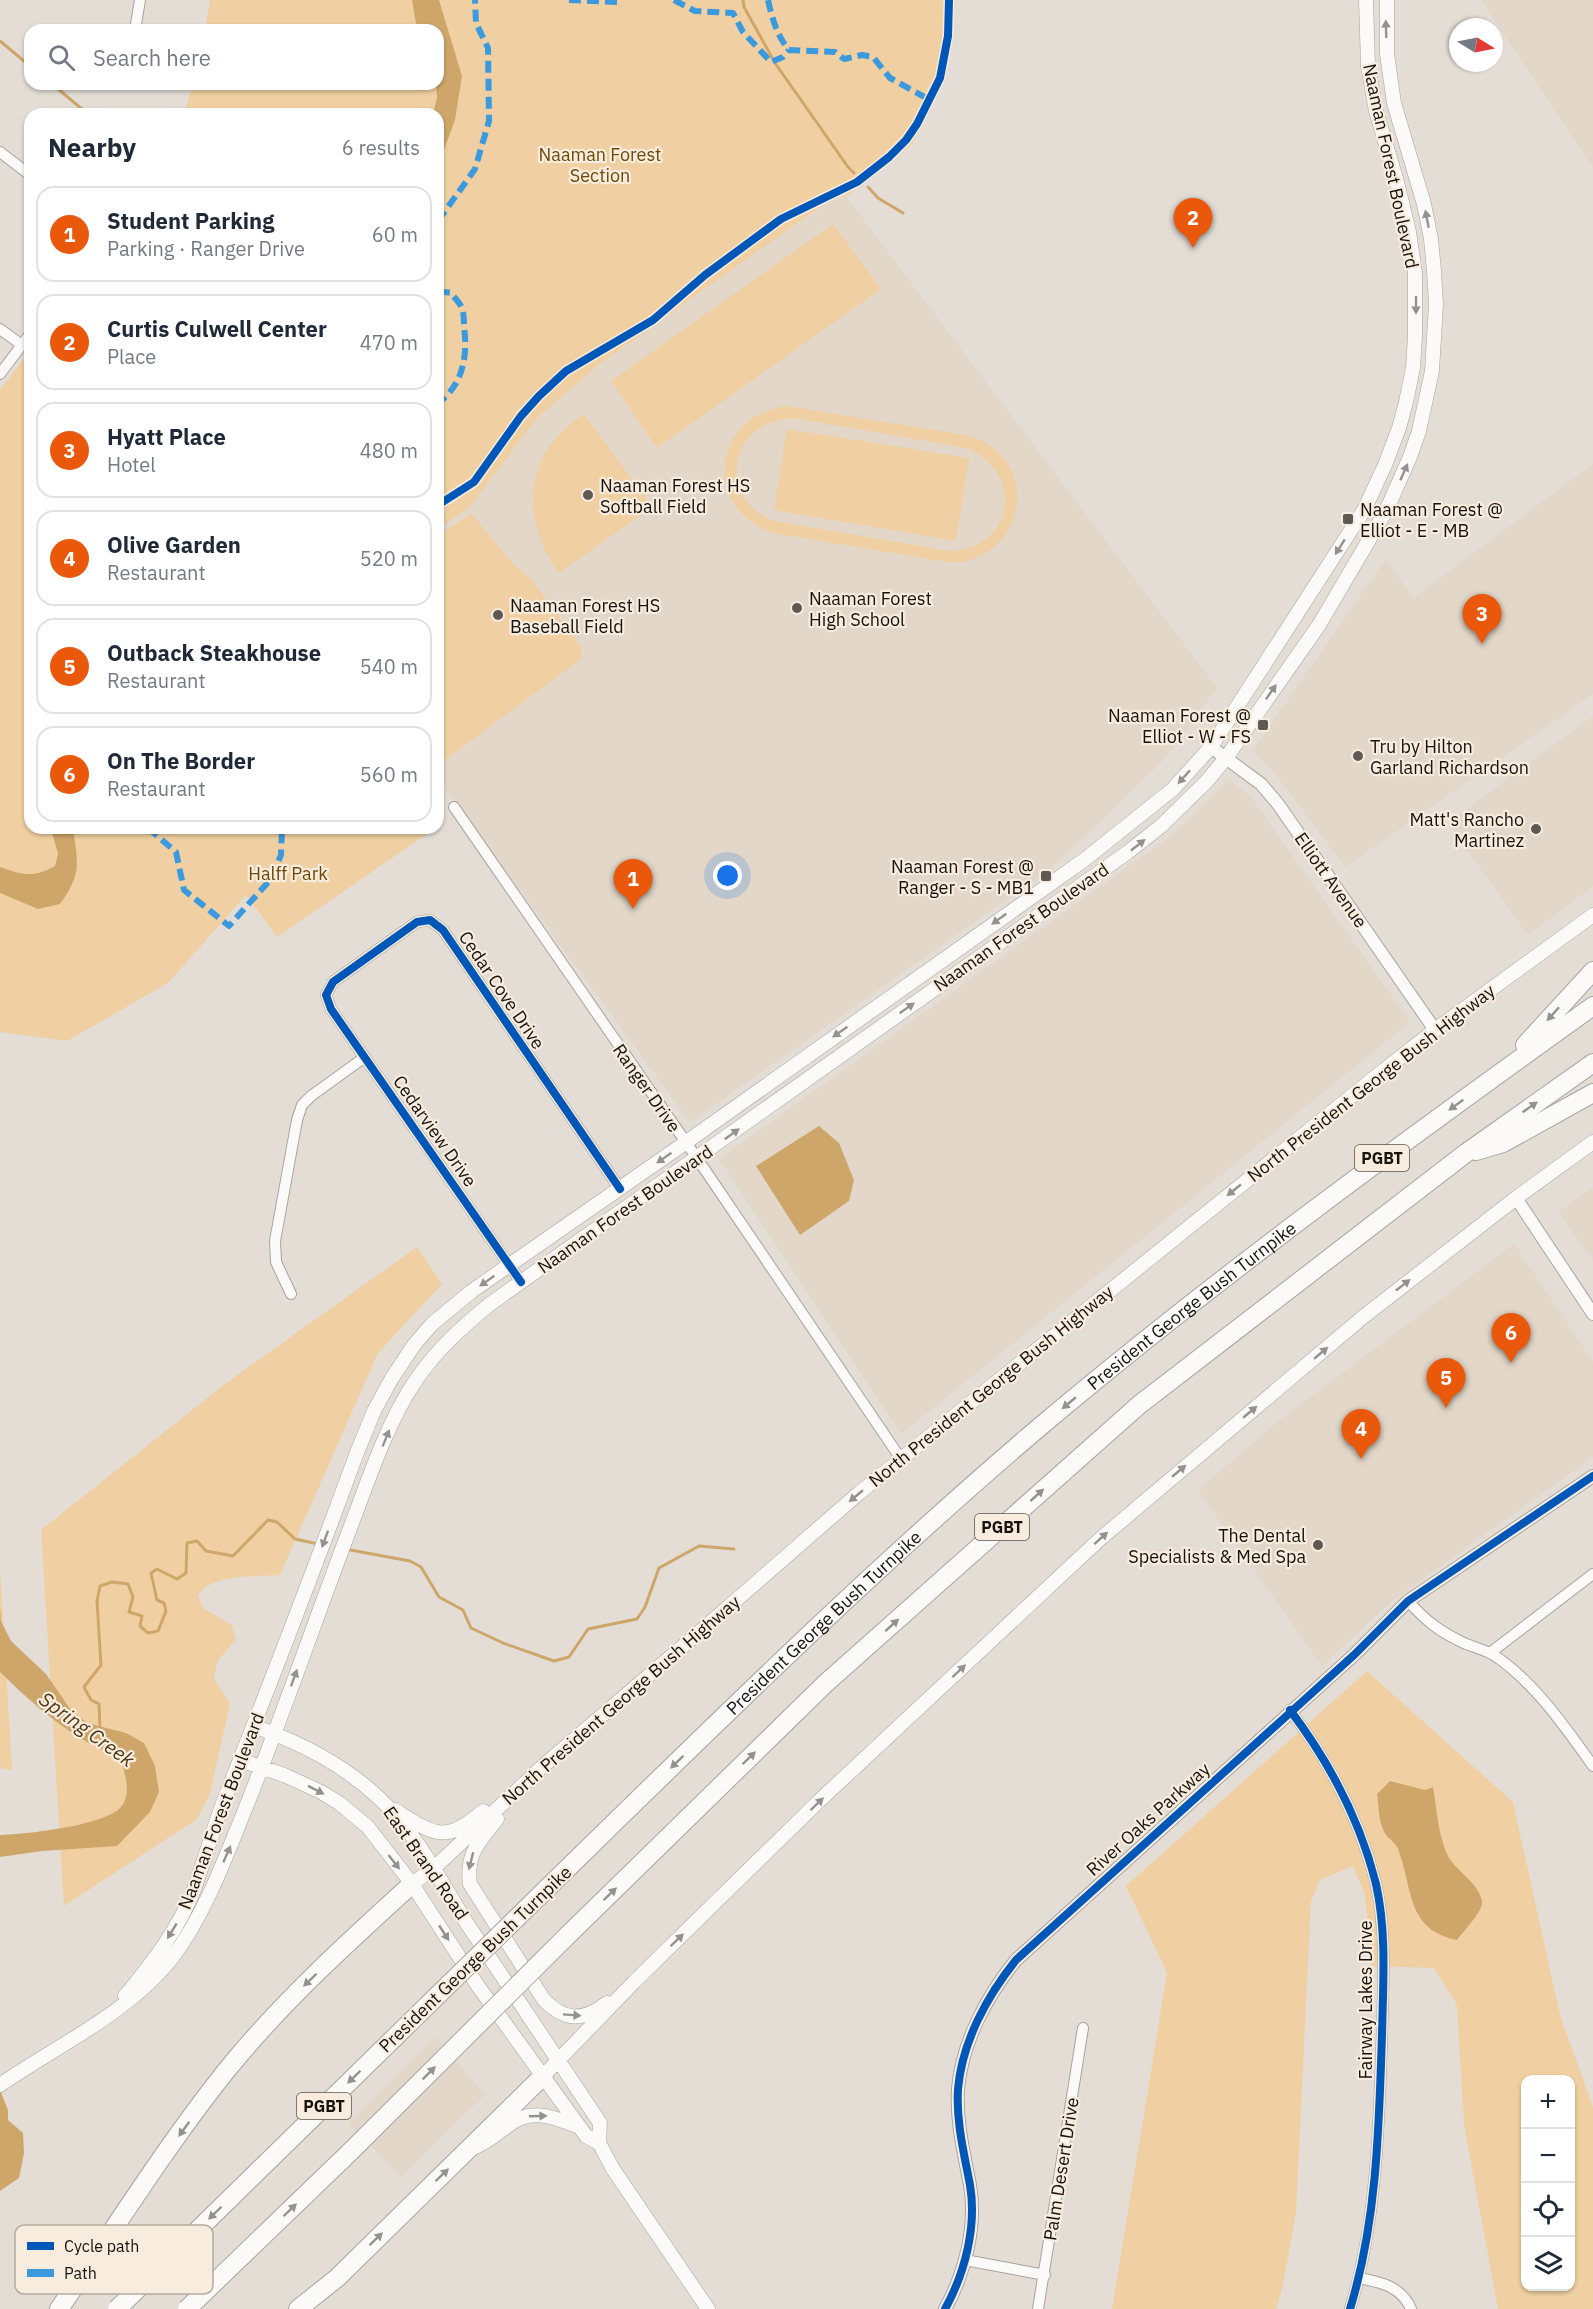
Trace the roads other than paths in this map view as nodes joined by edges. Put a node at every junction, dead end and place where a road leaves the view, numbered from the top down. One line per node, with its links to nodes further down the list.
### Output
1 (140, 0): 4 (street)
2 (1366, 0): 11 (main road, Naaman Forest Boulevard, one-way to 11)
3 (1387, 0): 12 (main road, Naaman Forest Boulevard, one-way to 3)
4 (136, 24)
5 (0, 152): 6 (street)
6 (24, 170)
7 (0, 328): 9 (street)
8 (24, 342): 9 (street)
9 (22, 345): 10 (street)
10 (0, 374)
11 (1315, 585): 12 (main road); 13 (main road, Naaman Forest Boulevard)
12 (1319, 625): 14 (main road, Naaman Forest Boulevard, one-way to 12)
13 (1211, 747): 14 (street, Elliott Avenue); 16 (main road, Naaman Forest Boulevard, one-way to 16)
14 (1226, 758): 17 (main road, Naaman Forest Boulevard, one-way to 14); 22 (street, Elliott Avenue)
15 (454, 807): 28 (street, Ranger Drive)
16 (1082, 862): 17 (main road); 28 (main road, Naaman Forest Boulevard, one-way to 28)
17 (1090, 879): 30 (main road, Naaman Forest Boulevard, one-way to 17)
18 (1593, 915): 22 (main road, North President George Bush Highway)
19 (1593, 971): 25 (highway, one-way to 25)
20 (326, 995): 23 (street, Cedarview Drive); 31 (street, Cedar Cove Drive)
21 (1593, 1006): 25 (highway, President George Bush Turnpike / PGBT)
22 (1435, 1030): 39 (main road, North President George Bush Highway, one-way to 39)
23 (365, 1057): 33 (street, Cedarview Drive); 35 (street)
24 (1593, 1063): 29 (highway, PGBT, one-way to 24)
25 (1503, 1070): 64 (highway, President George Bush Turnpike / PGBT, one-way to 64, bridge)
26 (1593, 1092): 29 (highway)
27 (1593, 1142): 32 (main road)
28 (686, 1143): 30 (street, Ranger Drive); 31 (main road, Naaman Forest Boulevard, one-way to 31)
29 (1466, 1153): 68 (highway, PGBT, one-way to 29, bridge)
30 (697, 1158): 34 (main road, Naaman Forest Boulevard); 39 (street, Ranger Drive)
31 (620, 1189): 33 (main road, Naaman Forest Boulevard)
32 (1516, 1198): 36 (street); 54 (main road, one-way to 32)
33 (510, 1265): 34 (street, Cedarview Drive); 37 (main road, Naaman Forest Boulevard, one-way to 37)
34 (522, 1282): 38 (main road, Naaman Forest Boulevard)
35 (291, 1294)
36 (1593, 1314)
37 (376, 1408): 38 (main road); 45 (main road, Naaman Forest Boulevard, one-way to 45)
38 (395, 1416): 46 (main road, Naaman Forest Boulevard, one-way to 38)
39 (901, 1459): 48 (main road, North President George Bush Highway, one-way to 48)
40 (1593, 1476): 42 (street, River Oaks Parkway)
41 (1593, 1574): 43 (street)
42 (1408, 1601): 43 (street); 44 (street, River Oaks Parkway)
43 (1490, 1653): 49 (street)
44 (1290, 1710): 65 (street, River Oaks Parkway); 67 (street, Fairway Lakes Drive)
45 (254, 1726): 46 (main road, East Brand Road); 47 (main road, Naaman Forest Boulevard)
46 (275, 1734): 50 (main road, Naaman Forest Boulevard); 51 (main road, East Brand Road)
47 (240, 1760): 50 (main road, East Brand Road); 55 (main road, Naaman Forest Boulevard, one-way to 55)
48 (543, 1766): 51 (main road); 52 (main road, North President George Bush Highway); 54 (main road, one-way to 54)
49 (1593, 1766)
50 (262, 1768): 53 (main road, East Brand Road, one-way to 53); 55 (main road, Naaman Forest Boulevard, one-way to 50)
51 (387, 1805): 52 (main road, East Brand Road)
52 (434, 1868): 53 (main road, North President George Bush Highway); 57 (main road, East Brand Road)
53 (412, 1884): 58 (main road, East Brand Road, one-way to 58); 63 (highway, one-way to 63)
54 (635, 1981): 57 (main road)
55 (114, 2009): 59 (main road)
56 (1083, 2028): 66 (street, Palm Desert Drive)
57 (558, 2061): 58 (main road); 61 (main road, East Brand Road)
58 (544, 2075): 60 (main road, East Brand Road); 62 (highway)
59 (3, 2083)
60 (580, 2127): 61 (main road, East Brand Road); 62 (main road, one-way to 60)
61 (599, 2143): 76 (main road, East Brand Road)
62 (468, 2150): 75 (highway, one-way to 62)
63 (117, 2225)
64 (203, 2225)
65 (965, 2260): 66 (street); 77 (street, River Oaks Parkway)
66 (1045, 2275): 78 (street, Palm Desert Drive)
67 (1359, 2278): 79 (street, Fairway Lakes Drive); 80 (street)
68 (213, 2284)
69 (69, 2294): 72 (highway, one-way to 72)
70 (132, 2294): 73 (highway, President George Bush Turnpike / PGBT, one-way to 73, bridge)
71 (203, 2294): 74 (highway, PGBT, one-way to 71, bridge)
72 (59, 2309)
73 (117, 2309)
74 (187, 2309)
75 (298, 2309)
76 (708, 2309)
77 (945, 2309)
78 (1038, 2309)
79 (1350, 2309)
80 (1411, 2309)

